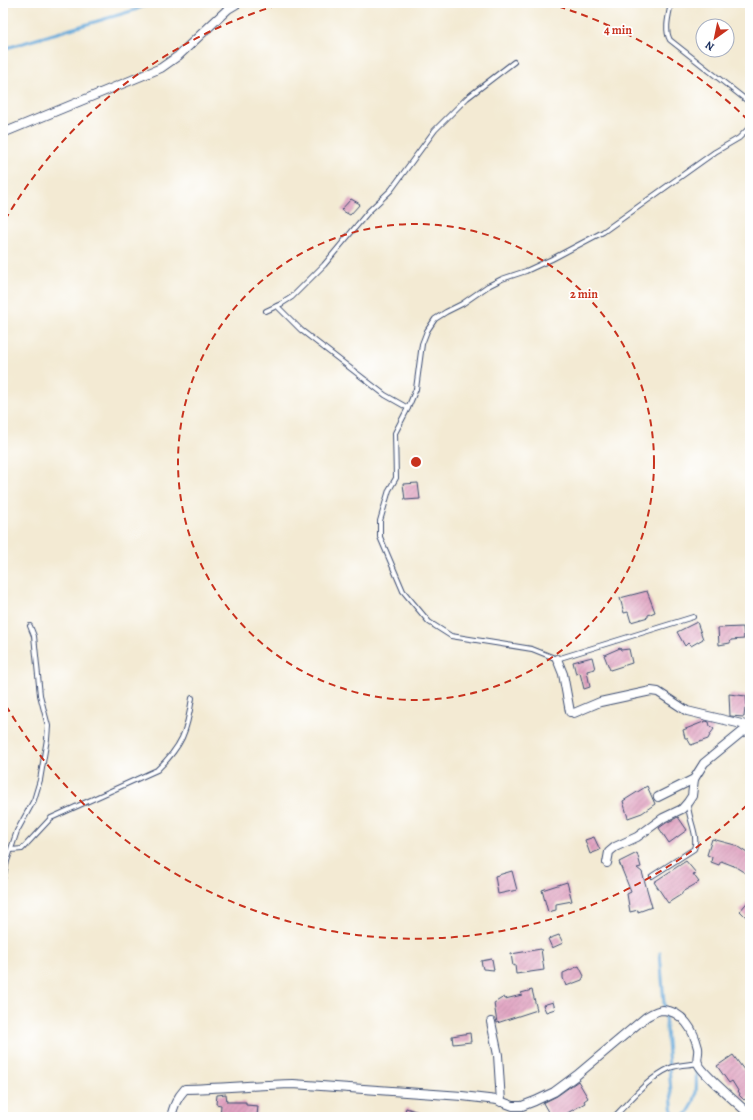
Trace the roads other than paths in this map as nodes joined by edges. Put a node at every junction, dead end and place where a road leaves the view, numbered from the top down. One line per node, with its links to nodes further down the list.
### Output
1 (238, 3): 6 (street)
2 (671, 3): 4 (lane)
3 (514, 62): 7 (lane)
4 (750, 103)
5 (750, 127): 9 (lane)
6 (3, 132)
7 (277, 306): 8 (lane); 9 (lane)
8 (266, 311)
9 (408, 408): 12 (lane)
10 (693, 617): 12 (lane)
11 (30, 626): 19 (lane)
12 (557, 659): 14 (street)
13 (192, 698): 19 (lane)
14 (750, 726)
15 (750, 731): 16 (street)
16 (694, 780): 17 (street); 18 (street)
17 (658, 797)
18 (688, 802): 20 (street); 21 (lane)
19 (11, 850): 22 (lane)
20 (607, 863)
21 (652, 876)
22 (3, 879)
23 (491, 1022): 25 (street)
24 (698, 1063): 25 (street); 26 (street); 28 (lane)
25 (501, 1102): 27 (street)
26 (750, 1116)
27 (172, 1117)
28 (614, 1117)

